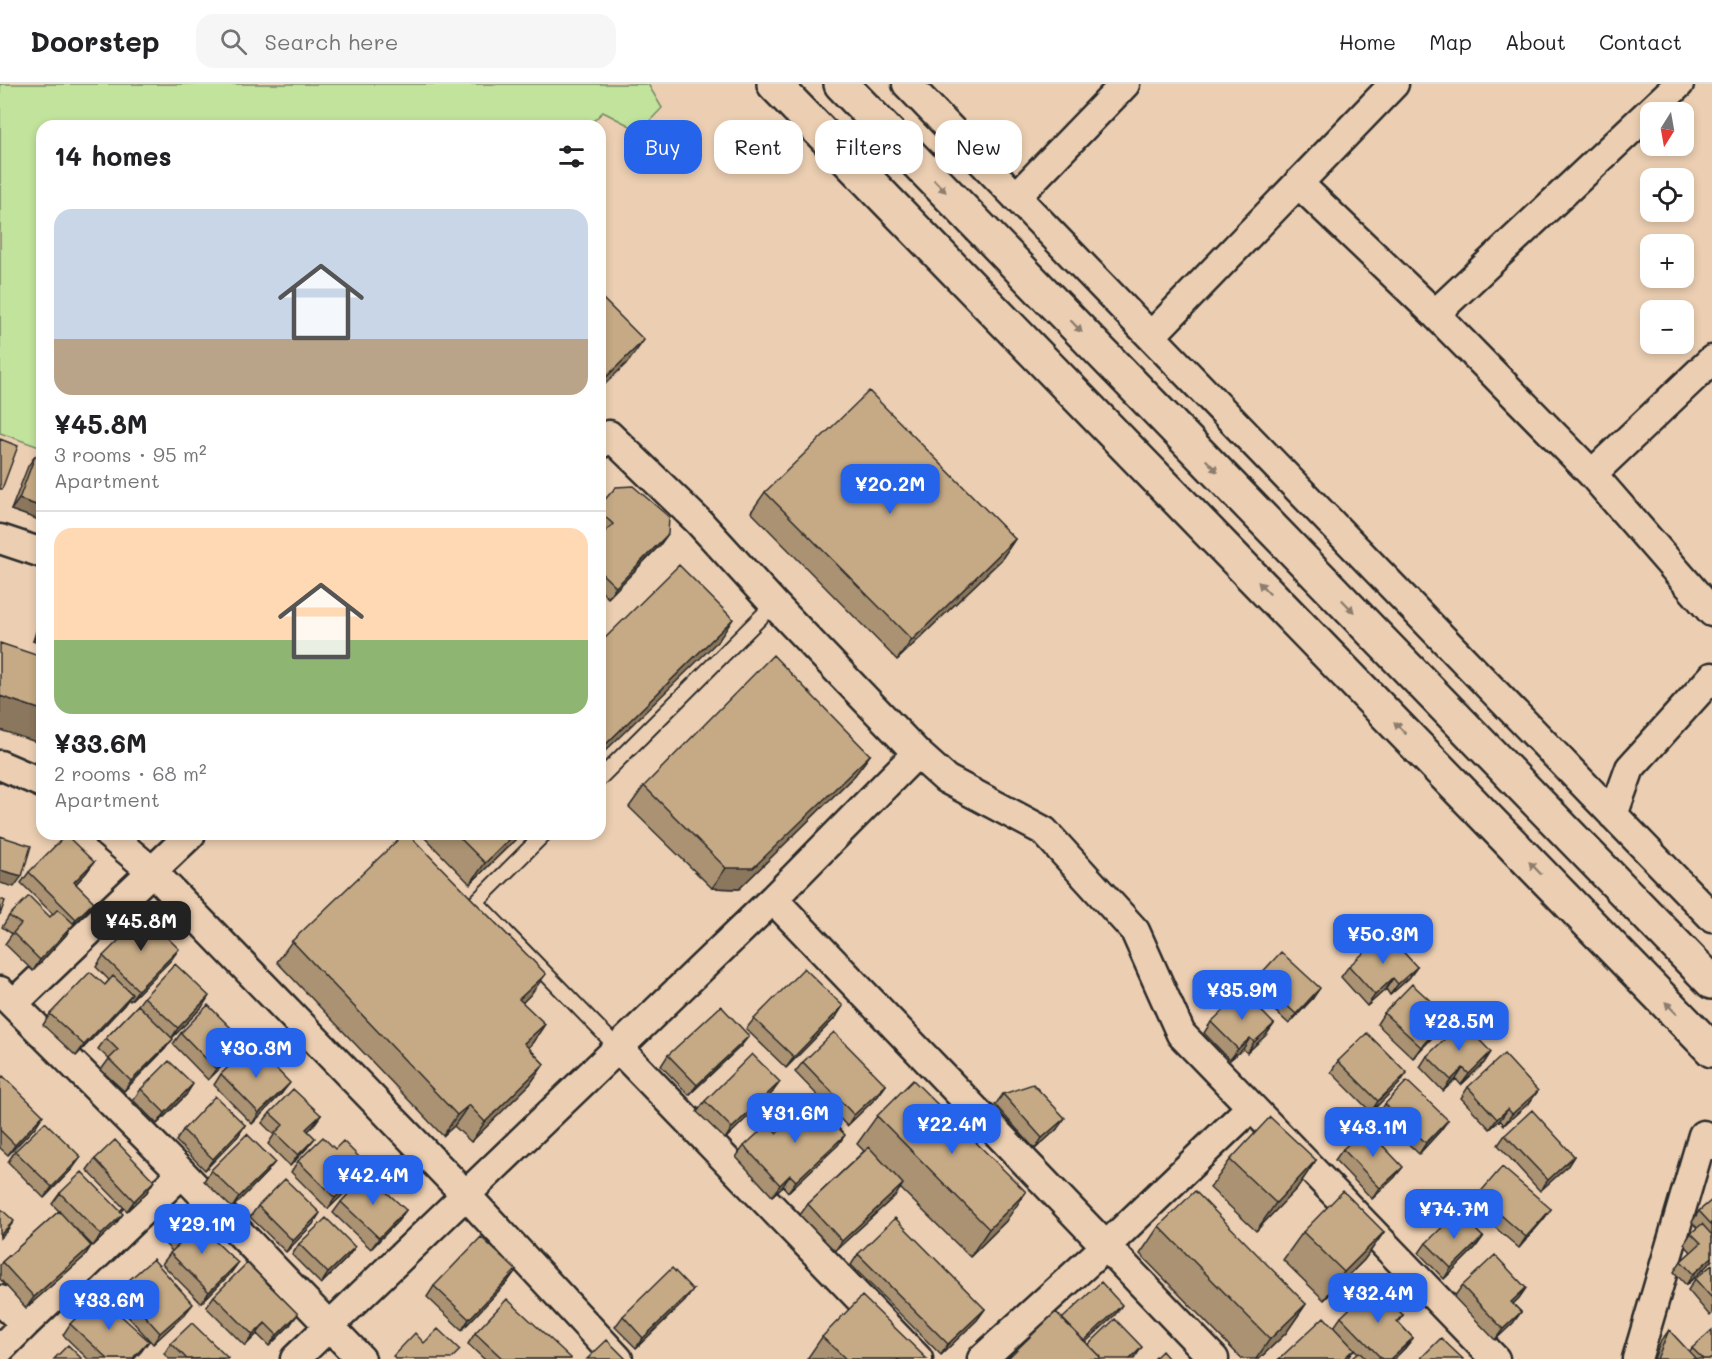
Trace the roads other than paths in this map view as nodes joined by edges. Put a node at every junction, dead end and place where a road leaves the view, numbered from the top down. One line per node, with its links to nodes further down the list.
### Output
1 (774, 84): 33 (street, one-way to 1)
2 (841, 84): 30 (street, one-way to 30)
3 (907, 84): 8 (street)
4 (1125, 84): 8 (street)
5 (1394, 84): 7 (street)
6 (1679, 84): 9 (street)
7 (1298, 183): 9 (street); 10 (street)
8 (1016, 197): 10 (street)
9 (1435, 314): 13 (street)
10 (1151, 336): 23 (street)
11 (1712, 360): 13 (street)
12 (606, 438): 16 (street)
13 (1592, 474): 17 (street)
14 (0, 539): 15 (street)
15 (36, 551)
16 (774, 604): 19 (street); 21 (lane)
17 (1712, 612)
18 (1712, 677): 23 (street)
19 (917, 753): 28 (street); 34 (street)
20 (0, 765): 22 (street)
21 (606, 772)
22 (36, 780)
23 (1613, 815): 29 (street)
24 (115, 840): 27 (street)
25 (185, 840): 27 (street)
26 (538, 840): 32 (lane)
27 (153, 872): 31 (street); 37 (street)
28 (773, 899): 32 (street); 38 (street)
29 (1712, 917)
30 (1712, 982)
31 (7, 997): 36 (street)
32 (619, 1049): 37 (street); 46 (street)
33 (1712, 1050)
34 (1251, 1107): 38 (street); 49 (street)
35 (1712, 1145): 50 (street)
36 (182, 1173): 40 (street); 41 (street)
37 (464, 1193): 41 (street); 45 (street)
38 (1106, 1246): 47 (street); 48 (street)
39 (0, 1300): 40 (street)
40 (25, 1324): 42 (street)
41 (329, 1326): 43 (street); 44 (street)
42 (0, 1349)
43 (295, 1359)
44 (361, 1359)
45 (618, 1359)
46 (918, 1359)
47 (982, 1359)
48 (1214, 1359)
49 (1495, 1359)
50 (1636, 1359)

